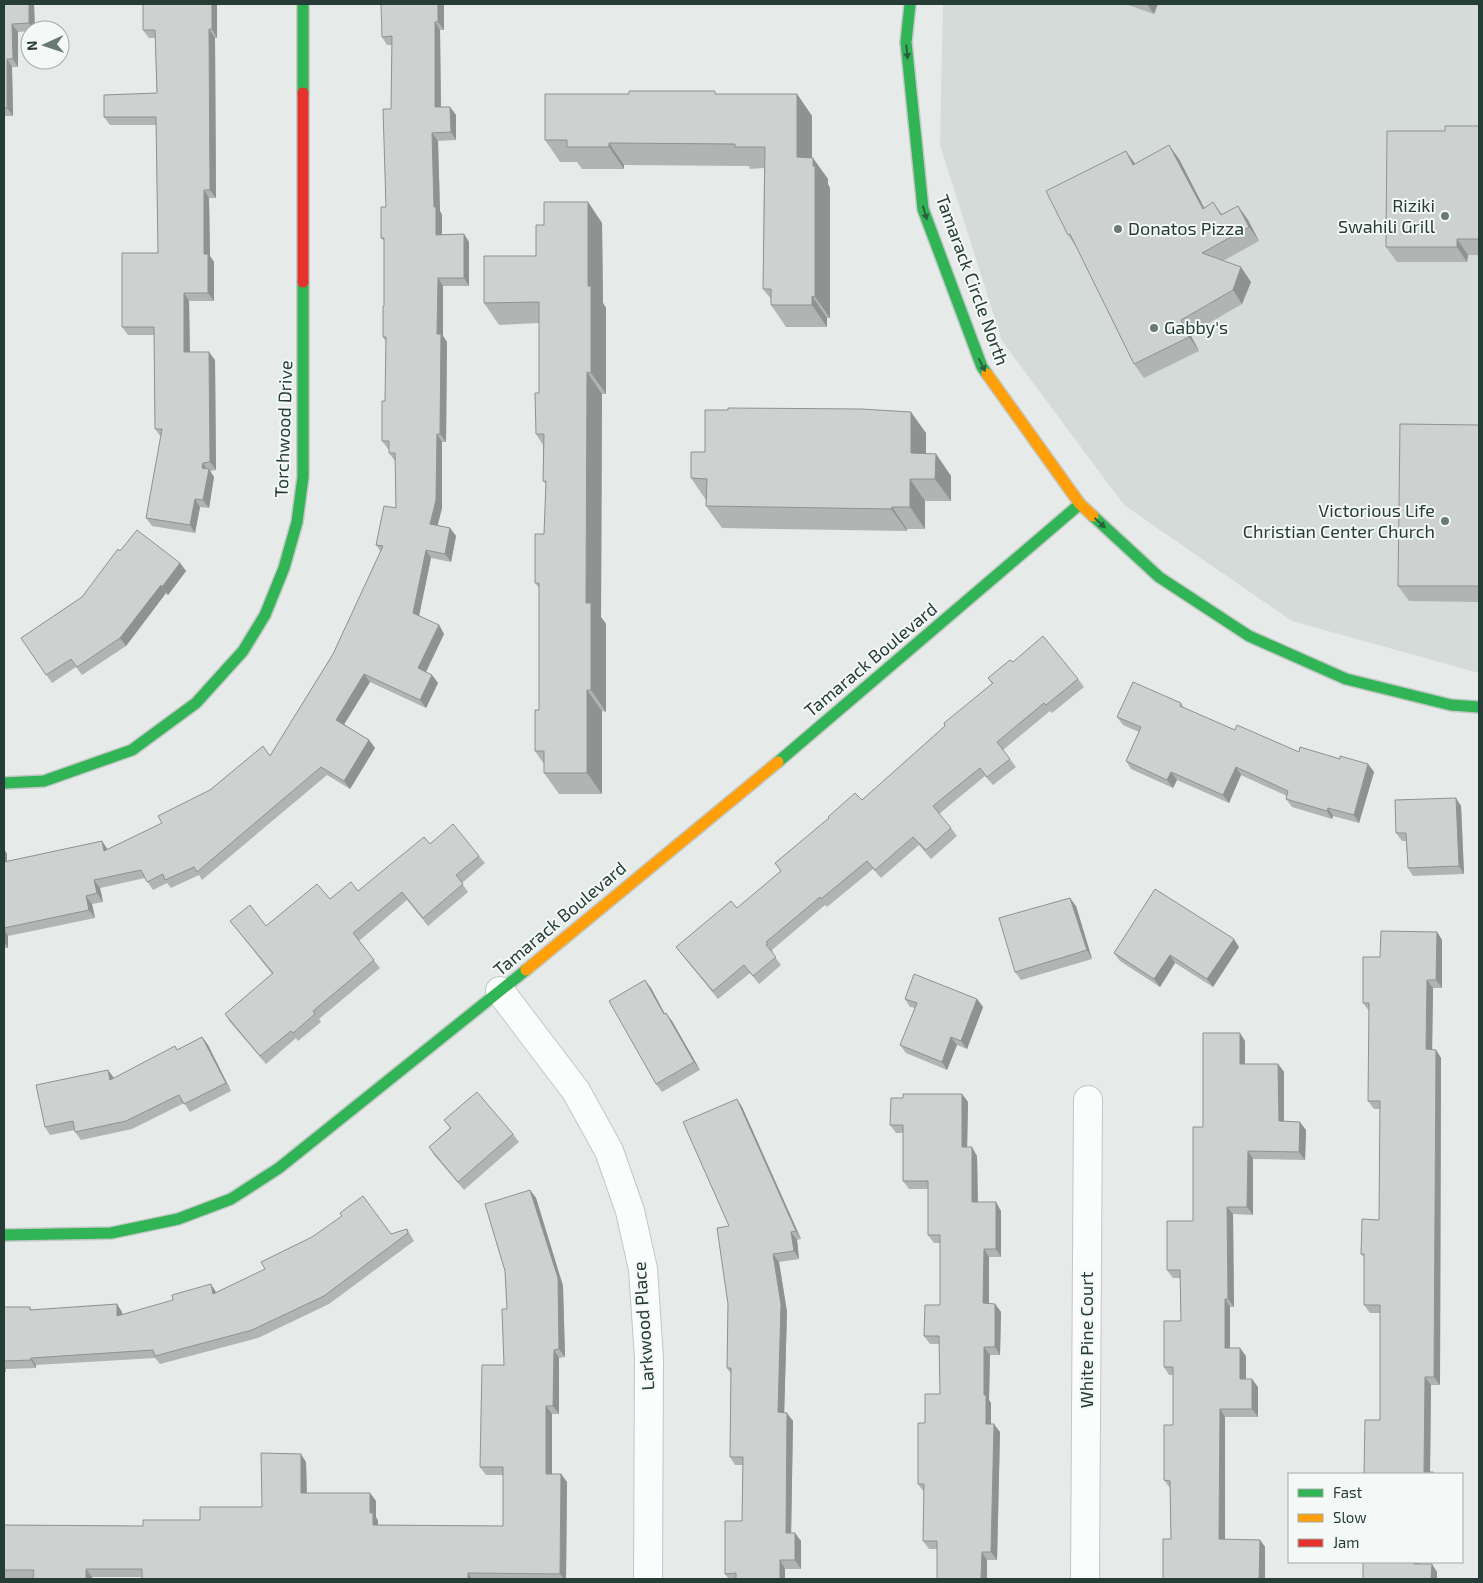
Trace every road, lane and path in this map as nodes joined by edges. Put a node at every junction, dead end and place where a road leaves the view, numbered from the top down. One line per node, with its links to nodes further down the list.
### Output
1 (303, 4): 5 (street, Torchwood Drive)
2 (910, 4): 3 (street, Tamarack Circle North, one-way to 3)
3 (1080, 504): 4 (street, Tamarack Circle North, one-way to 4); 6 (street, Tamarack Boulevard)
4 (1479, 707)
5 (4, 783)
6 (500, 991): 8 (street, Tamarack Boulevard); 9 (street, Larkwood Place)
7 (1088, 1100): 10 (street, White Pine Court)
8 (4, 1235)
9 (648, 1579)
10 (1085, 1579)

